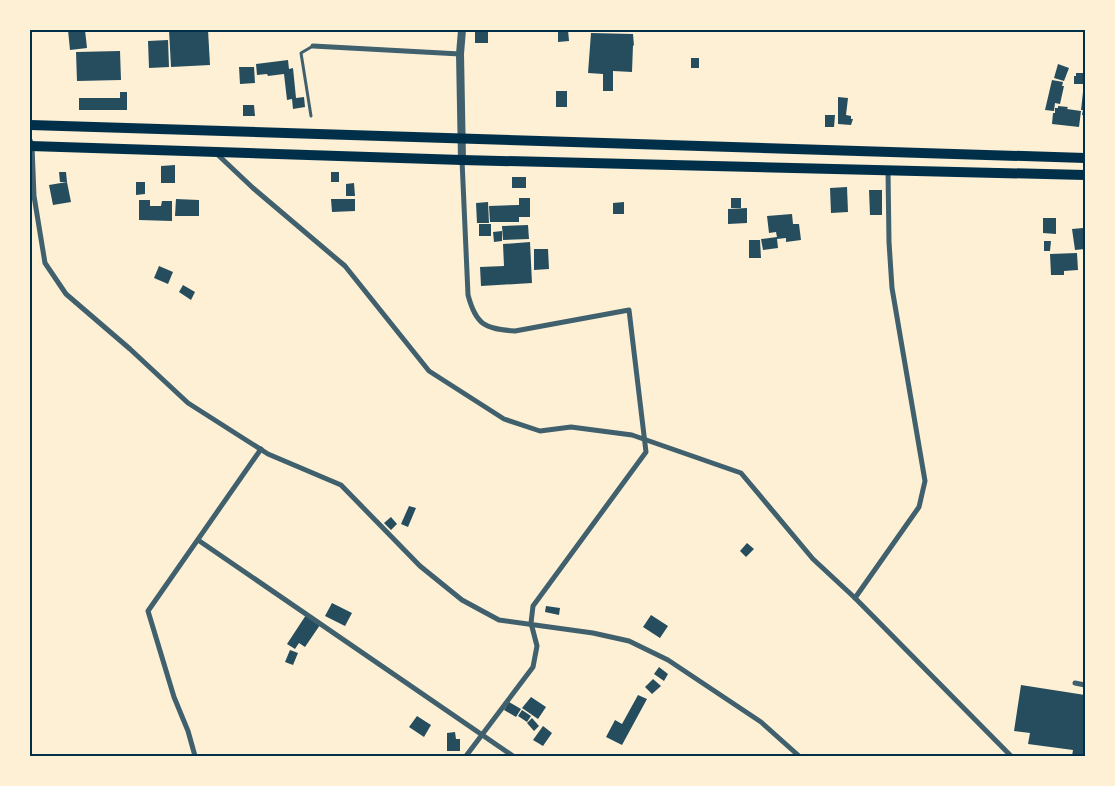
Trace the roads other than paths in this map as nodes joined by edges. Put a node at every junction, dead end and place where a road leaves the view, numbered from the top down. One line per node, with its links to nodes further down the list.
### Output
1 (462, 30): 3 (street)
2 (313, 46): 3 (street); 4 (lane)
3 (460, 54): 6 (street)
4 (311, 116)
5 (30, 125): 6 (highway)
6 (461, 138): 9 (highway); 10 (street)
7 (31, 144): 8 (highway); 14 (street)
8 (215, 152): 10 (highway); 15 (street)
9 (1085, 158)
10 (462, 160): 11 (highway); 15 (street)
11 (888, 170): 12 (highway); 18 (street)
12 (1085, 175): 13 (street)
13 (1085, 184)
14 (32, 196): 16 (street)
15 (644, 439): 18 (street); 19 (street)
16 (261, 449): 17 (street); 19 (street)
17 (198, 540): 22 (street); 23 (street)
18 (855, 598): 27 (street)
19 (531, 624): 22 (street); 26 (street)
20 (1075, 683): 21 (street)
21 (1085, 685)
22 (481, 735): 24 (street); 25 (street)
23 (196, 756)
24 (466, 756)
25 (513, 756)
26 (799, 756)
27 (1011, 756)

